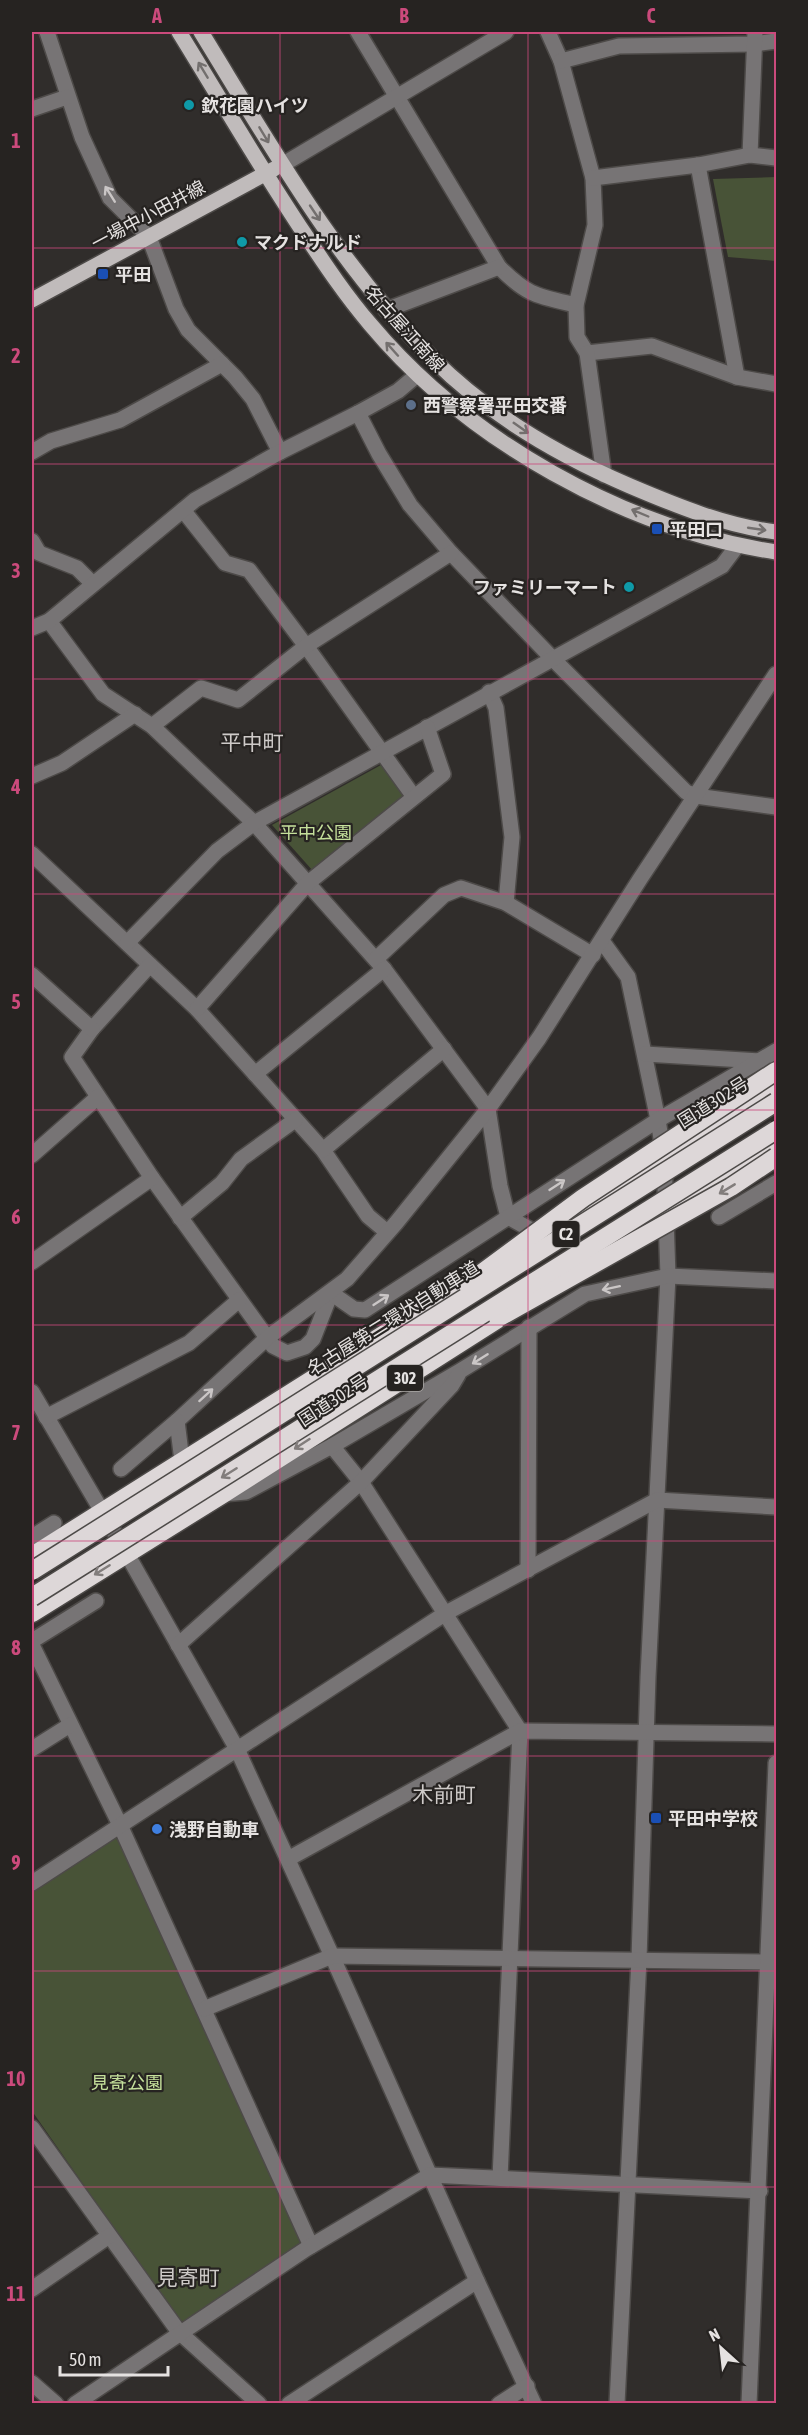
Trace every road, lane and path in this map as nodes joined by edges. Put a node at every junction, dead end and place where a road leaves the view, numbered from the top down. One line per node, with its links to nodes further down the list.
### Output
1 (47, 32): 11 (street)
2 (179, 32): 17 (main road, 名古屋江南線, one-way to 2)
3 (201, 32): 15 (main road, 名古屋江南線, one-way to 15)
4 (358, 32): 10 (street)
5 (506, 32): 10 (street)
6 (548, 32): 9 (street)
7 (754, 38): 8 (street); 9 (street); 13 (street)
8 (777, 42)
9 (561, 61): 18 (street)
10 (398, 96): 15 (street); 20 (street)
11 (67, 97): 12 (street); 19 (street, one-way to 11)
12 (32, 109)
13 (750, 155): 14 (street); 16 (street)
14 (777, 158)
15 (282, 165): 17 (main road, 一場中小田井線); 23 (main road, 名古屋江南線, one-way to 23)
16 (698, 165): 18 (street); 27 (street)
17 (266, 174): 19 (main road, 一場中小田井線); 26 (main road, 名古屋江南線, one-way to 17)
18 (593, 178): 22 (street)
19 (149, 237): 21 (main road, 一場中小田井線); 25 (street)
20 (498, 267): 22 (street); 23 (street)
21 (32, 300)
22 (576, 305): 24 (street)
23 (386, 310): 32 (main road, 名古屋江南線, one-way to 32)
24 (587, 352): 27 (street); 32 (street)
25 (222, 364): 30 (street); 31 (street)
26 (417, 375): 29 (street); 36 (main road, 名古屋江南線, one-way to 26)
27 (736, 377): 28 (street)
28 (777, 384)
29 (358, 413): 31 (street); 38 (street)
30 (32, 452)
31 (280, 452): 33 (street)
32 (604, 475): 34 (main road, 名古屋江南線, one-way to 34)
33 (183, 510): 39 (street); 42 (street)
34 (777, 532)
35 (32, 541): 39 (street)
36 (737, 546): 37 (main road, 名古屋江南線); 43 (street)
37 (777, 552)
38 (451, 553): 42 (street); 43 (street)
39 (93, 584): 40 (street)
40 (49, 621): 41 (street); 46 (street)
41 (32, 628)
42 (306, 646): 47 (street); 49 (street)
43 (552, 658): 45 (street); 51 (street)
44 (777, 674): 51 (street)
45 (489, 692): 48 (street); 57 (street)
46 (135, 714): 47 (street); 50 (street)
47 (152, 726): 54 (street)
48 (427, 727): 49 (street); 52 (street)
49 (382, 751): 52 (street); 54 (street)
50 (32, 776)
51 (696, 796): 53 (street); 58 (street)
52 (414, 798): 56 (street)
53 (777, 807)
54 (254, 823): 56 (street); 59 (street)
55 (33, 858): 59 (street)
56 (308, 883): 61 (street); 64 (street)
57 (506, 903): 60 (street); 61 (street)
58 (602, 941): 60 (street); 68 (street)
59 (127, 943): 62 (street)
60 (593, 955): 76 (street)
61 (380, 964): 66 (street); 72 (street)
62 (150, 965): 64 (street); 65 (street)
63 (32, 975): 65 (street)
64 (197, 1009): 72 (street)
65 (92, 1029): 74 (street)
66 (444, 1049): 76 (street); 82 (street)
67 (777, 1051): 69 (street)
68 (645, 1054): 69 (street); 78 (street)
69 (760, 1061): 71 (street)
70 (777, 1071): 102 (highway, bridge)
71 (741, 1072): 78 (street); 79 (street)
72 (255, 1074): 77 (street)
73 (777, 1087): 79 (highway, 国道302号)
74 (98, 1097): 83 (street); 86 (street)
75 (777, 1102): 102 (highway, 名古屋第二環状自動車道 / C2, bridge)
76 (488, 1109): 89 (street); 92 (street)
77 (295, 1120): 82 (street); 91 (street)
78 (658, 1120): 84 (street); 89 (street, one-way to 78)
79 (710, 1128): 84 (highway, 国道302号)
80 (777, 1130): 108 (highway, C2, bridge)
81 (777, 1142): 88 (highway, 国道302号 / 302)
82 (323, 1150): 92 (street)
83 (32, 1155)
84 (664, 1157): 88 (street); 93 (highway, 国道302号)
85 (777, 1157): 108 (highway, one-way to 108, bridge)
86 (152, 1178): 91 (street); 94 (street)
87 (777, 1183): 90 (street)
88 (666, 1211): 95 (street); 101 (highway, 国道302号 / 302)
89 (508, 1217): 93 (street); 97 (street, one-way to 89)
90 (719, 1217)
91 (180, 1218): 98 (street)
92 (387, 1232): 97 (street)
93 (542, 1236): 110 (highway, 国道302号)
94 (32, 1262)
95 (668, 1276): 96 (street); 99 (street, one-way to 99); 114 (street)
96 (777, 1281)
97 (331, 1293): 100 (street); 100 (street)
98 (239, 1300): 100 (street); 106 (street)
99 (529, 1328): 103 (street, one-way to 103); 121 (street)
100 (267, 1338): 107 (street, one-way to 100)
101 (437, 1358): 104 (street); 113 (highway, 国道302号 / 302, one-way to 113)
102 (355, 1367): 122 (highway, 名古屋第二環状自動車道 / C2, bridge)
103 (460, 1371): 104 (street); 112 (street)
104 (424, 1392): 109 (street)
105 (32, 1395): 106 (street)
106 (46, 1417): 116 (street)
107 (177, 1421): 110 (street); 111 (street)
108 (311, 1422): 124 (highway, C2, one-way to 124, bridge)
109 (332, 1446): 112 (street); 113 (street)
110 (182, 1461): 116 (highway, 国道302号)
111 (121, 1469)
112 (361, 1482): 125 (street); 127 (street)
113 (223, 1494): 119 (highway, 国道302号 / 302)
114 (657, 1500): 115 (street); 121 (street); 130 (street)
115 (777, 1507)
116 (102, 1512): 119 (street); 120 (highway, 国道302号)
117 (54, 1523): 118 (street)
118 (32, 1538)
119 (127, 1554): 124 (highway, 国道302号 / 302, one-way to 124); 127 (street)
120 (32, 1556)
121 (528, 1569): 125 (street)
122 (32, 1571)
123 (96, 1601): 126 (street)
124 (33, 1607): 126 (street)
125 (446, 1613): 129 (street); 133 (street)
126 (32, 1642): 128 (street)
127 (178, 1645): 133 (street)
128 (70, 1725): 132 (street); 135 (street)
129 (520, 1731): 130 (street); 136 (street); 140 (street)
130 (647, 1734): 131 (street); 141 (street)
131 (777, 1734)
132 (32, 1749)
133 (237, 1749): 135 (street); 136 (street)
134 (777, 1763): 137 (street)
135 (120, 1825): 138 (street); 143 (street)
136 (288, 1859): 139 (street)
137 (774, 1864): 142 (street)
138 (32, 1883)
139 (332, 1956): 140 (street); 143 (street); 146 (street)
140 (510, 1958): 141 (street); 147 (street)
141 (639, 1959): 142 (street); 148 (street)
142 (768, 1962): 149 (street)
143 (204, 2008): 151 (street)
144 (32, 2128): 145 (street)
145 (38, 2149): 150 (street)
146 (430, 2175): 147 (street); 151 (street); 152 (street)
147 (500, 2178): 148 (street)
148 (627, 2183): 149 (street); 163 (street)
149 (760, 2191): 164 (street)
150 (109, 2236): 153 (street); 154 (street)
151 (312, 2246): 154 (street)
152 (477, 2281): 156 (street); 160 (street)
153 (32, 2289)
154 (179, 2332): 158 (street); 159 (street)
155 (32, 2383): 157 (street)
156 (527, 2386): 161 (street); 162 (street)
157 (56, 2403)
158 (75, 2403)
159 (259, 2403)
160 (289, 2403)
161 (500, 2403)
162 (534, 2403)
163 (617, 2403)
164 (749, 2403)

